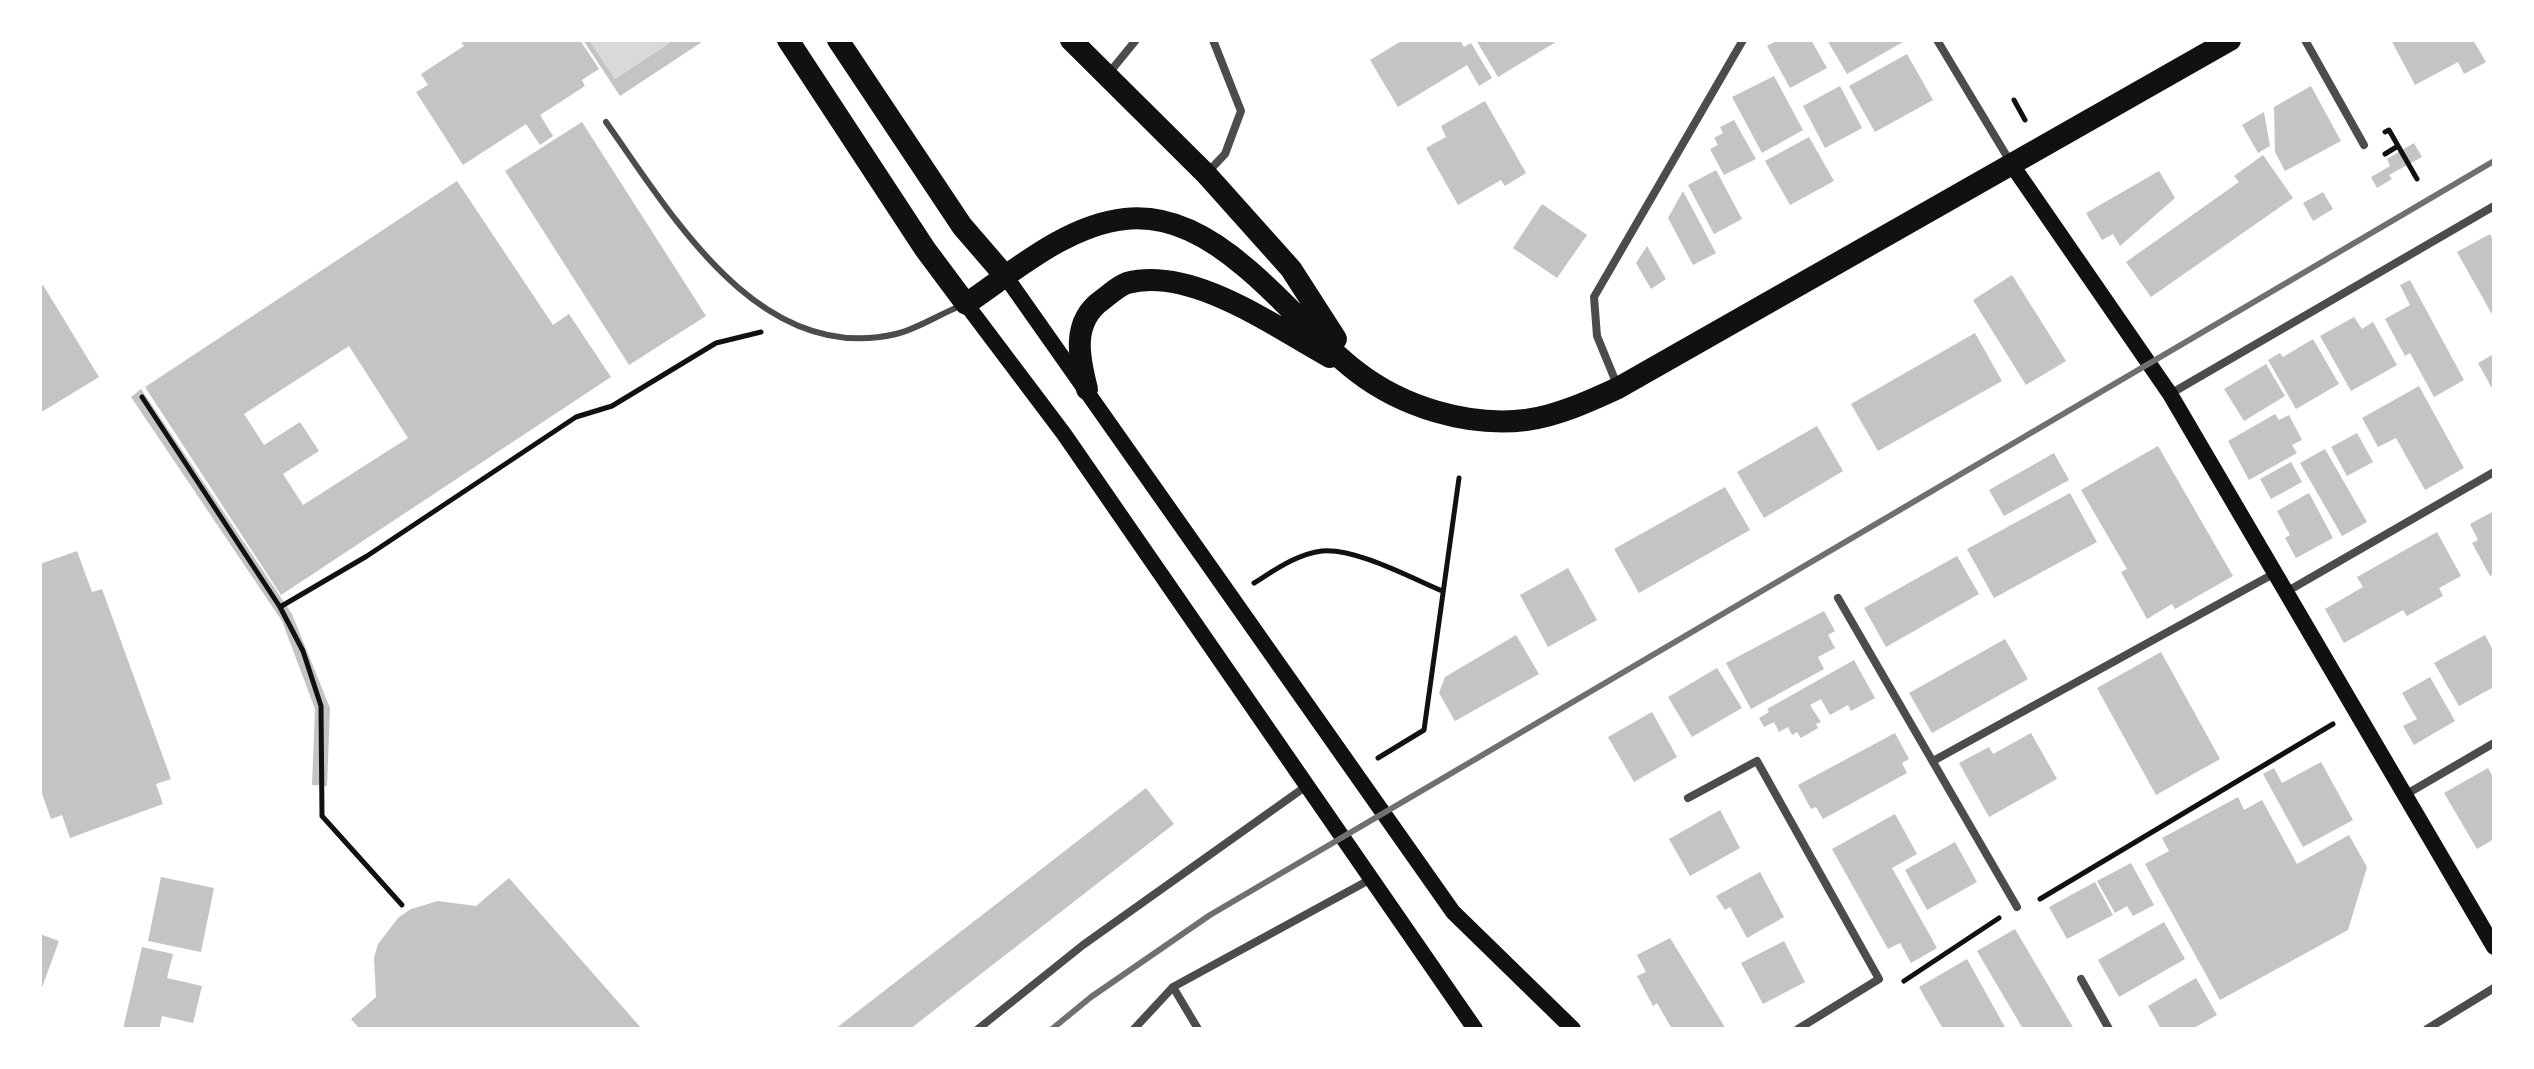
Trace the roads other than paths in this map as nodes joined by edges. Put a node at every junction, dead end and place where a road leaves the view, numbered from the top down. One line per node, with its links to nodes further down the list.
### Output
1 (788, 40): 17 (highway)
2 (838, 40): 16 (highway)
3 (1071, 40): 10 (highway)
4 (1136, 40): 10 (street)
5 (1213, 40): 14 (street)
6 (1743, 40): 19 (street)
7 (1937, 40): 13 (street)
8 (2230, 40): 13 (highway)
9 (2305, 40): 12 (street)
10 (1107, 75): 14 (highway)
11 (606, 122): 17 (lane)
12 (2364, 145)
13 (2012, 165): 19 (highway); 21 (main road)
14 (1206, 174): 18 (highway)
15 (2494, 206): 21 (street)
16 (1006, 277): 17 (highway); 18 (highway); 20 (main road)
17 (966, 304): 28 (main road)
18 (1356, 371): 19 (highway); 20 (highway)
19 (1618, 388)
20 (1087, 389): 41 (main road)
21 (2170, 394): 23 (main road)
22 (2494, 472): 24 (street)
23 (2275, 573): 24 (main road); 27 (street)
24 (2286, 592): 29 (main road)
25 (1838, 598): 27 (street)
26 (2494, 743): 29 (street)
27 (1933, 761): 32 (street)
28 (1305, 787): 31 (main road); 37 (street)
29 (2405, 795): 33 (main road)
30 (1688, 798): 42 (street)
31 (1371, 879): 35 (street); 40 (main road)
32 (2017, 907)
33 (2494, 947)
34 (2081, 979): 43 (street)
35 (1173, 987): 38 (street); 39 (street)
36 (2494, 988): 44 (street)
37 (978, 1029)
38 (1134, 1029)
39 (1198, 1029)
40 (1475, 1029)
41 (1573, 1029)
42 (1798, 1029)
43 (2109, 1029)
44 (2427, 1029)

